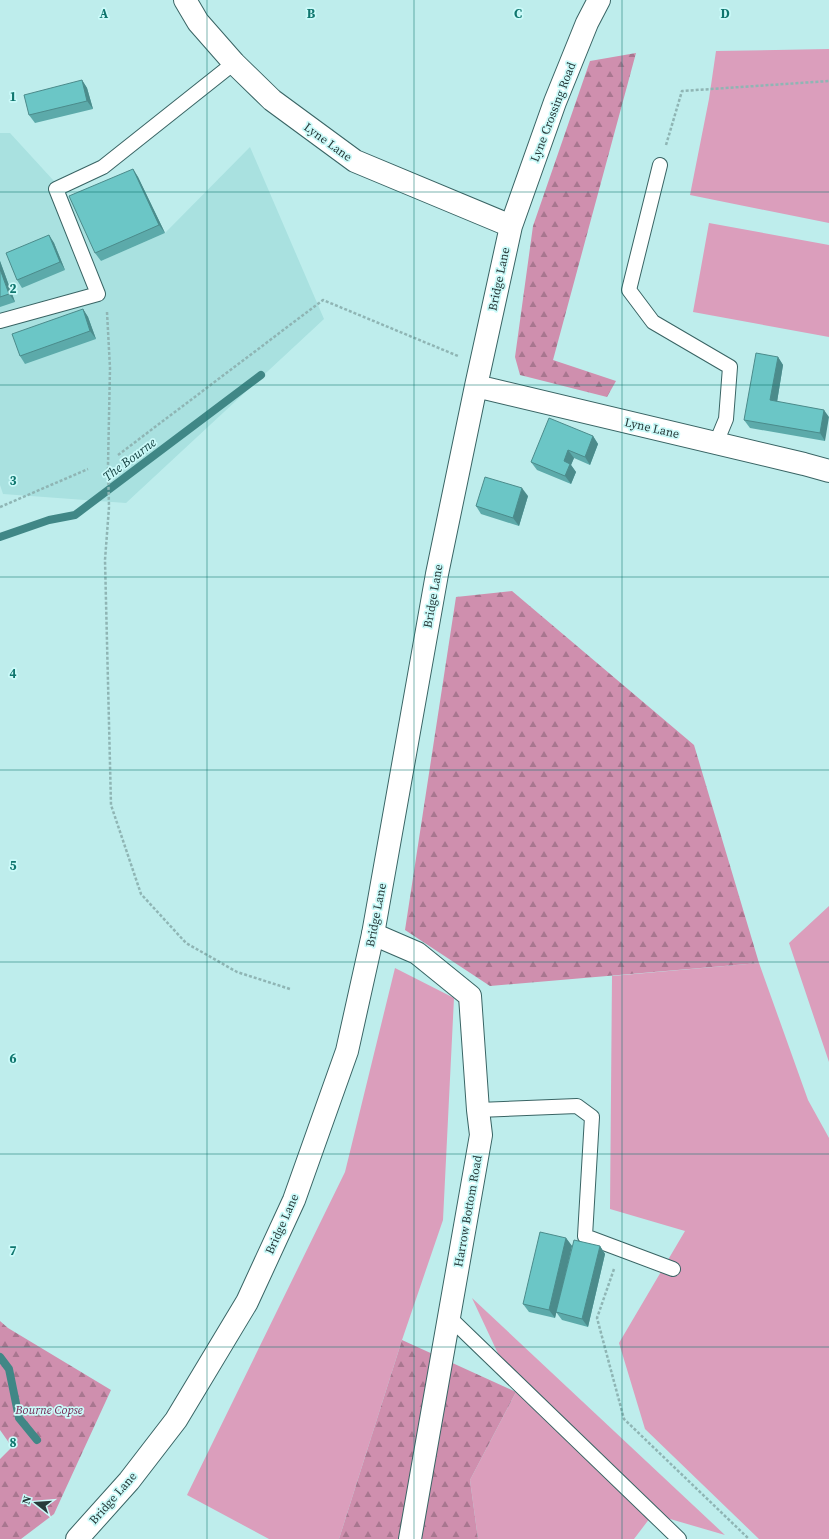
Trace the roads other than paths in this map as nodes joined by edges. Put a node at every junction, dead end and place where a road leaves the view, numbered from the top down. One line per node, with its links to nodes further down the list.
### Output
1 (185, 0): 3 (street, Lyne Lane)
2 (599, 0): 5 (street, Lyne Crossing Road)
3 (234, 63): 5 (street, Lyne Lane); 6 (lane)
4 (660, 165): 8 (lane)
5 (511, 226): 7 (street, Bridge Lane)
6 (0, 321)
7 (476, 386): 8 (street, Lyne Lane); 10 (street, Bridge Lane)
8 (716, 443): 9 (street, Lyne Lane)
9 (829, 471)
10 (373, 934): 11 (street, Harrow Bottom Road); 14 (street, Bridge Lane)
11 (478, 1110): 12 (lane); 13 (street, Harrow Bottom Road)
12 (673, 1269)
13 (449, 1317): 15 (street, Harrow Bottom Road); 16 (lane)
14 (77, 1539)
15 (410, 1539)
16 (679, 1539)

